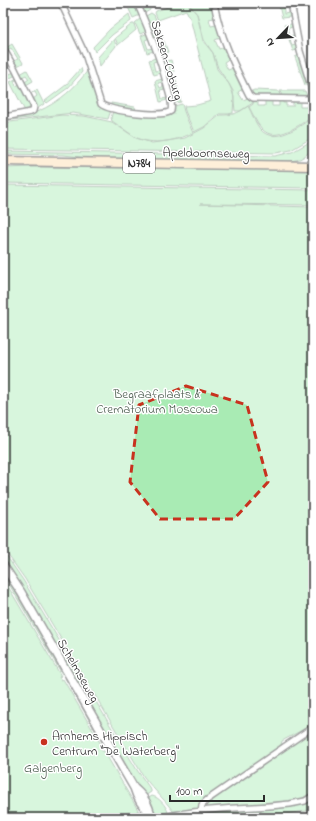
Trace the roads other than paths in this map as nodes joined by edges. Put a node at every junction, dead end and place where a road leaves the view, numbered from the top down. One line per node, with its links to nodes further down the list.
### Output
1 (61, 3): 2 (street, Saksen-Coburg)
2 (137, 3)
3 (214, 3): 4 (street)
4 (290, 3)
5 (3, 48): 6 (street)
6 (3, 116)
7 (3, 161): 8 (main road, Apeldoornseweg / N784)
8 (313, 166)
9 (3, 565): 13 (main road, Schelmseweg)
10 (313, 726): 12 (street)
11 (313, 796): 12 (street)
12 (201, 812): 14 (street)
13 (151, 815): 15 (street)
14 (193, 815): 16 (street)
15 (116, 818)
16 (161, 818)

